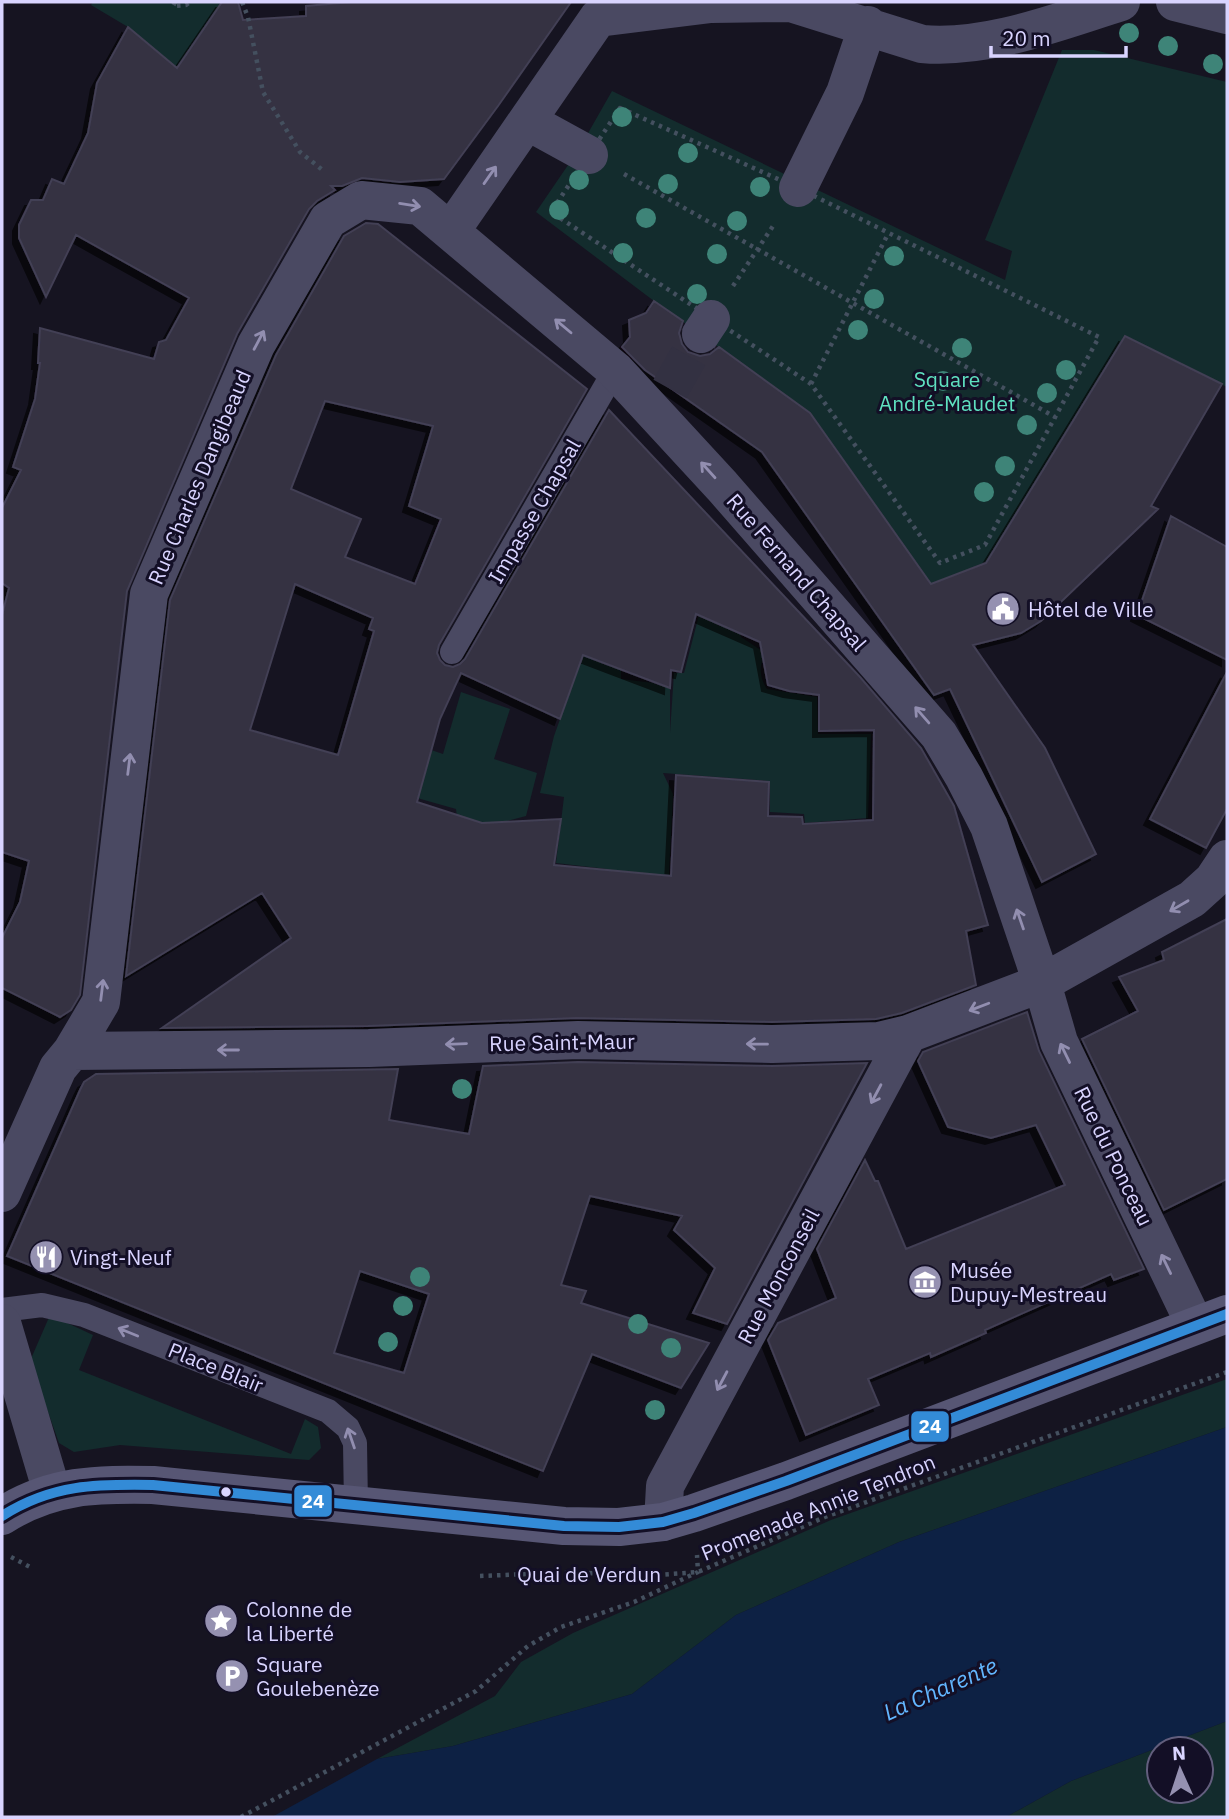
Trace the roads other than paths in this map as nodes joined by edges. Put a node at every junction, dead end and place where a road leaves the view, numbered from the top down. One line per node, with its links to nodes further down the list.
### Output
1 (1121, 2): 5 (street)
2 (1175, 2): 4 (street)
3 (595, 10): 5 (street); 6 (street)
4 (1227, 15)
5 (868, 25): 8 (street)
6 (527, 121): 7 (street); 9 (street, one-way to 6)
7 (589, 155)
8 (789, 201)
9 (451, 231): 10 (street, Rue Fernand Chapsal, one-way to 9); 15 (street, Rue Charles Dangibeaud, one-way to 9)
10 (615, 370): 11 (lane, Impasse Chapsal); 13 (street, Rue Fernand Chapsal, one-way to 10)
11 (452, 652)
12 (1227, 859): 13 (street, Rue Saint-Maur, one-way to 13)
13 (1042, 983): 14 (street, Rue Saint-Maur, one-way to 14); 18 (street, Rue du Ponceau, one-way to 13)
14 (908, 1034): 15 (street, Rue Saint-Maur, one-way to 15); 23 (street, Rue Monconseil, one-way to 23)
15 (72, 1051): 16 (street, Rue Charles Dangibeaud)
16 (2, 1193)
17 (2, 1310): 21 (lane, Place Blair, one-way to 17)
18 (1211, 1320): 23 (street)
19 (2, 1324): 20 (street)
20 (52, 1492): 21 (street); 22 (street)
21 (356, 1506): 23 (street)
22 (2, 1516)
23 (679, 1517)

